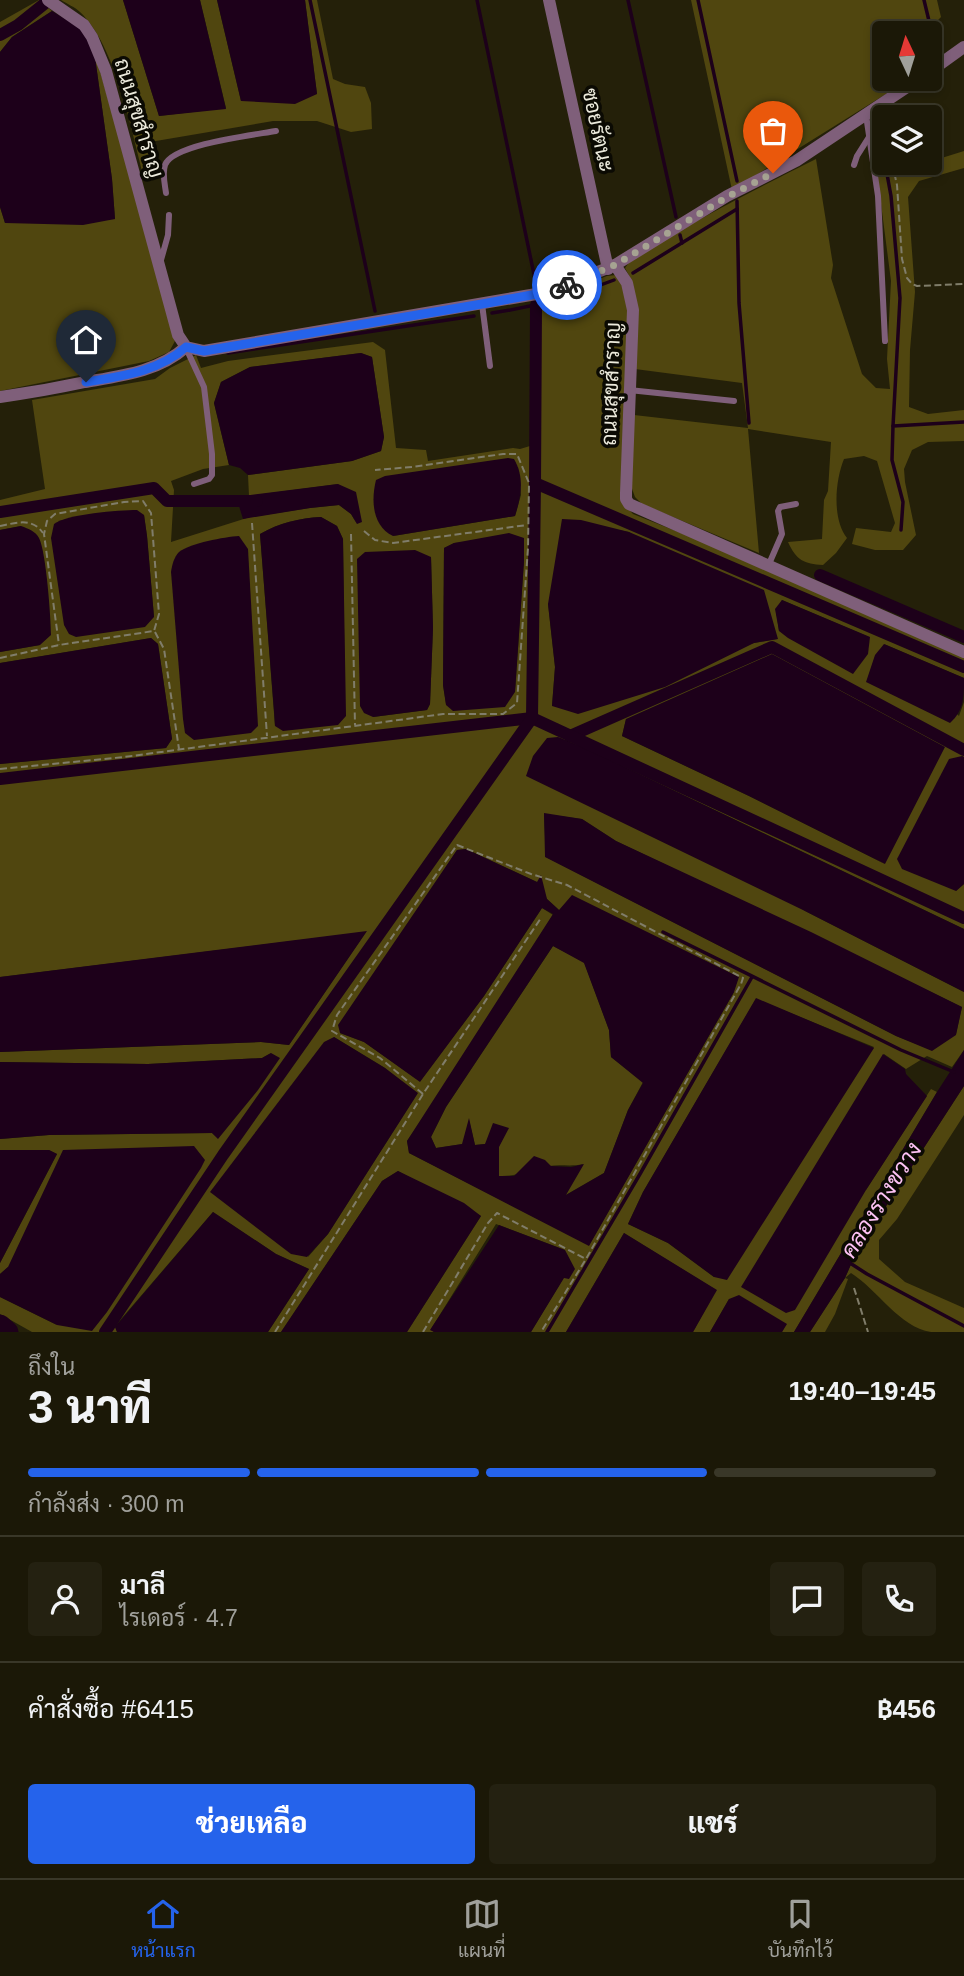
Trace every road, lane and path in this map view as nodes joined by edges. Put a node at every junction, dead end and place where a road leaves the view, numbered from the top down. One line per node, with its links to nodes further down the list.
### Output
1 (549, 0): 14 (street, ซอยรัตนะ)
2 (51, 2): 13 (street, ถนนสุขสำราญ)
3 (964, 47): 4 (street)
4 (942, 63)
5 (902, 91): 6 (street)
6 (866, 116): 8 (lane); 14 (street)
7 (276, 131): 11 (lane)
8 (869, 137): 9 (lane); 17 (lane)
9 (854, 165)
10 (895, 175): 15 (path)
11 (166, 193)
12 (169, 215): 13 (lane)
13 (159, 265): 18 (street, ถนนสุขสำราญ)
14 (611, 267): 16 (street); 20 (street, ถนนสุขสำราญ)
15 (964, 284)
16 (482, 304): 18 (street); 19 (lane)
17 (885, 341)
18 (186, 347): 21 (street); 24 (lane)
19 (490, 366)
20 (629, 390): 22 (lane); 32 (street, ถนนสุขสำราญ)
21 (0, 397)
22 (734, 401)
23 (376, 470): 27 (path)
24 (194, 484)
25 (796, 504): 32 (lane)
26 (252, 523): 38 (path)
27 (528, 525): 29 (path); 37 (path)
28 (0, 526): 30 (path)
29 (365, 531)
30 (44, 534): 33 (path); 34 (path)
31 (351, 534): 37 (path)
32 (769, 564): 35 (street, ถนนสุขสำราญ)
33 (154, 631): 34 (path); 39 (path)
34 (59, 645): 36 (path)
35 (964, 652)
36 (0, 658)
37 (355, 725): 38 (path)
38 (267, 737): 39 (path)
39 (178, 749): 40 (path)
40 (0, 769)
41 (541, 918): 42 (path)
42 (423, 1094): 43 (path); 45 (path)
43 (586, 1259): 46 (path); 47 (path)
44 (854, 1288): 48 (path)
45 (275, 1332)
46 (423, 1332)
47 (541, 1332)
48 (868, 1332)

